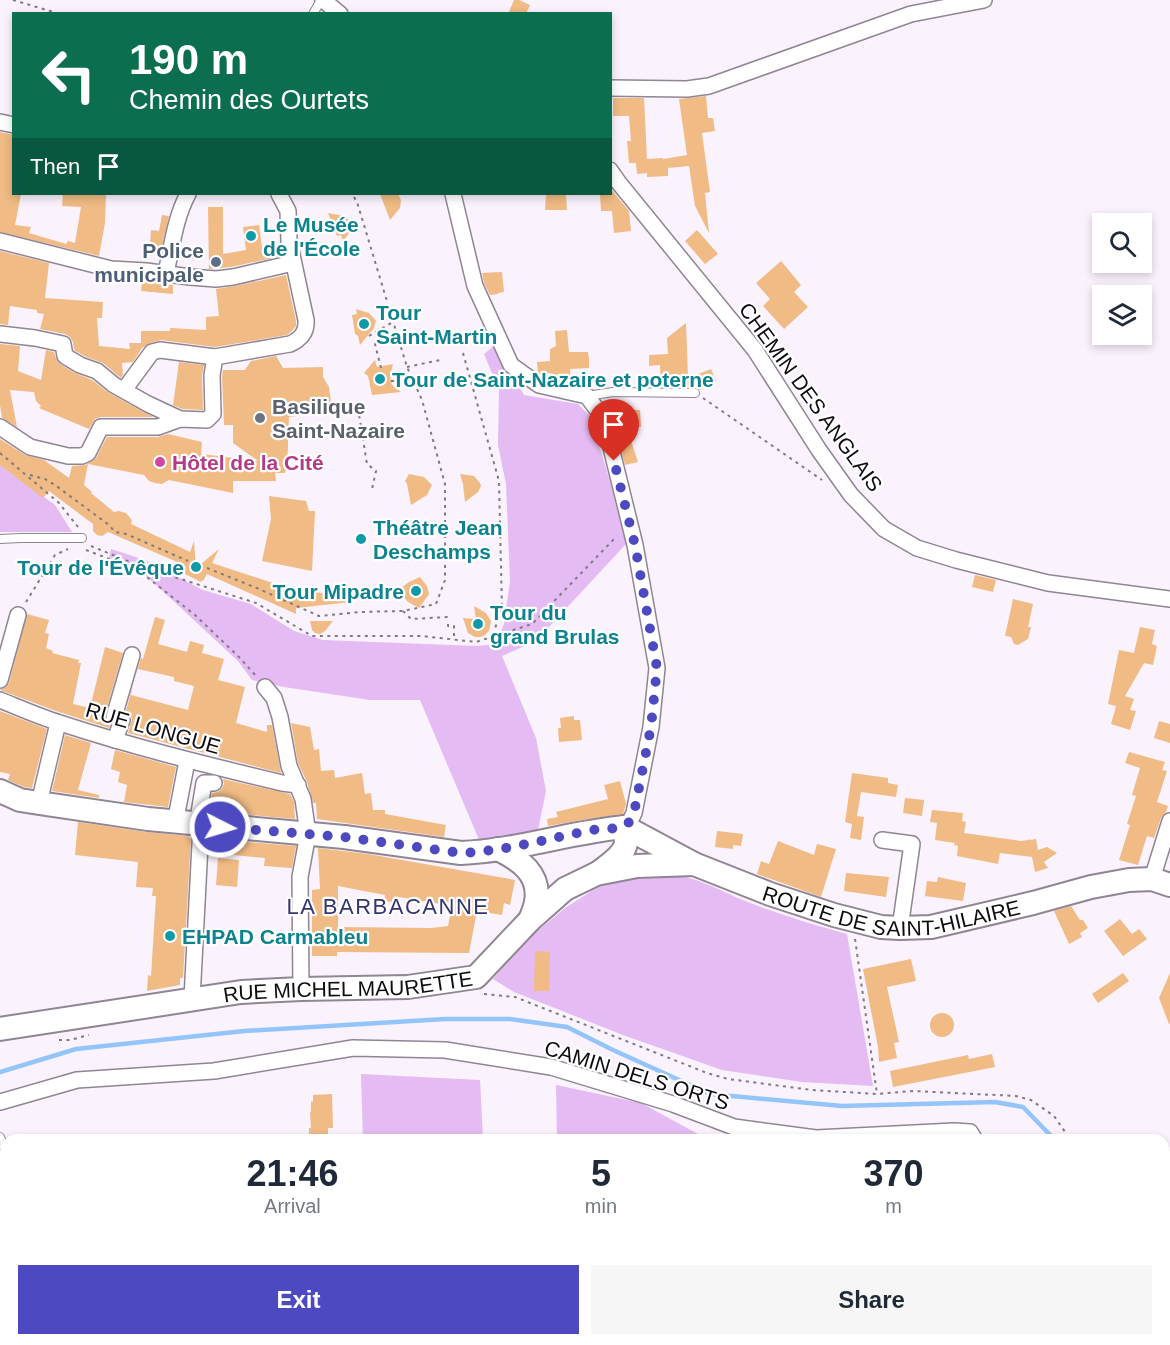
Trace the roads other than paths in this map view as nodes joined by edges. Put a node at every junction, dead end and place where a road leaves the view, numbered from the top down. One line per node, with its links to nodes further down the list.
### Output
1 (322, 0): 3 (street)
2 (984, 0): 4 (street)
3 (337, 12)
4 (612, 88)
5 (612, 173): 21 (street, CHEMIN DES ANGLAIS)
6 (187, 195): 11 (street)
7 (280, 195): 10 (street)
8 (453, 195): 16 (street)
9 (0, 241): 11 (street)
10 (293, 263): 11 (street); 13 (street)
11 (166, 273)
12 (0, 334): 14 (street)
13 (215, 357): 14 (street); 17 (street)
14 (124, 390): 17 (street)
15 (695, 393): 16 (lane)
16 (587, 396): 37 (street)
17 (180, 419): 18 (street)
18 (0, 428)
19 (0, 539): 20 (lane)
20 (85, 541)
21 (1170, 599)
22 (18, 615): 24 (street)
23 (132, 655): 28 (street)
24 (0, 680)
25 (265, 687): 31 (street)
26 (0, 700): 27 (street, RUE LONGUE)
27 (57, 723): 28 (street, RUE LONGUE); 33 (street)
28 (115, 741): 29 (street, RUE LONGUE)
29 (187, 761): 31 (street, RUE LONGUE); 35 (street)
30 (214, 783): 36 (street)
31 (298, 785): 38 (street)
32 (0, 791): 33 (main road)
33 (39, 803): 35 (main road)
34 (1170, 821): 44 (street)
35 (175, 823): 36 (main road)
36 (201, 825): 38 (main road); 48 (street)
37 (625, 827): 40 (main road); 41 (main road, ROUTE DE SAINT-HILAIRE); 42 (main road); 43 (main road)
38 (308, 834): 40 (main road); 47 (street)
39 (882, 840): 46 (street)
40 (498, 849): 45 (main road)
41 (694, 864): 42 (main road, RUE MICHEL MAURETTE); 46 (main road, ROUTE DE SAINT-HILAIRE)
42 (663, 865): 43 (main road, RUE MICHEL MAURETTE)
43 (596, 874): 45 (main road, RUE MICHEL MAURETTE)
44 (1161, 882): 46 (main road, ROUTE DE SAINT-HILAIRE)
45 (530, 920): 47 (main road, RUE MICHEL MAURETTE)
46 (900, 928)
47 (301, 988): 48 (main road, RUE MICHEL MAURETTE)
48 (192, 999): 49 (main road, RUE MICHEL MAURETTE)
49 (0, 1029)
50 (0, 1102): 51 (street, CAMIN DELS ORTS)
51 (786, 1134)
52 (895, 1134): 53 (street, CAMIN DELS ORTS)
53 (971, 1134)

